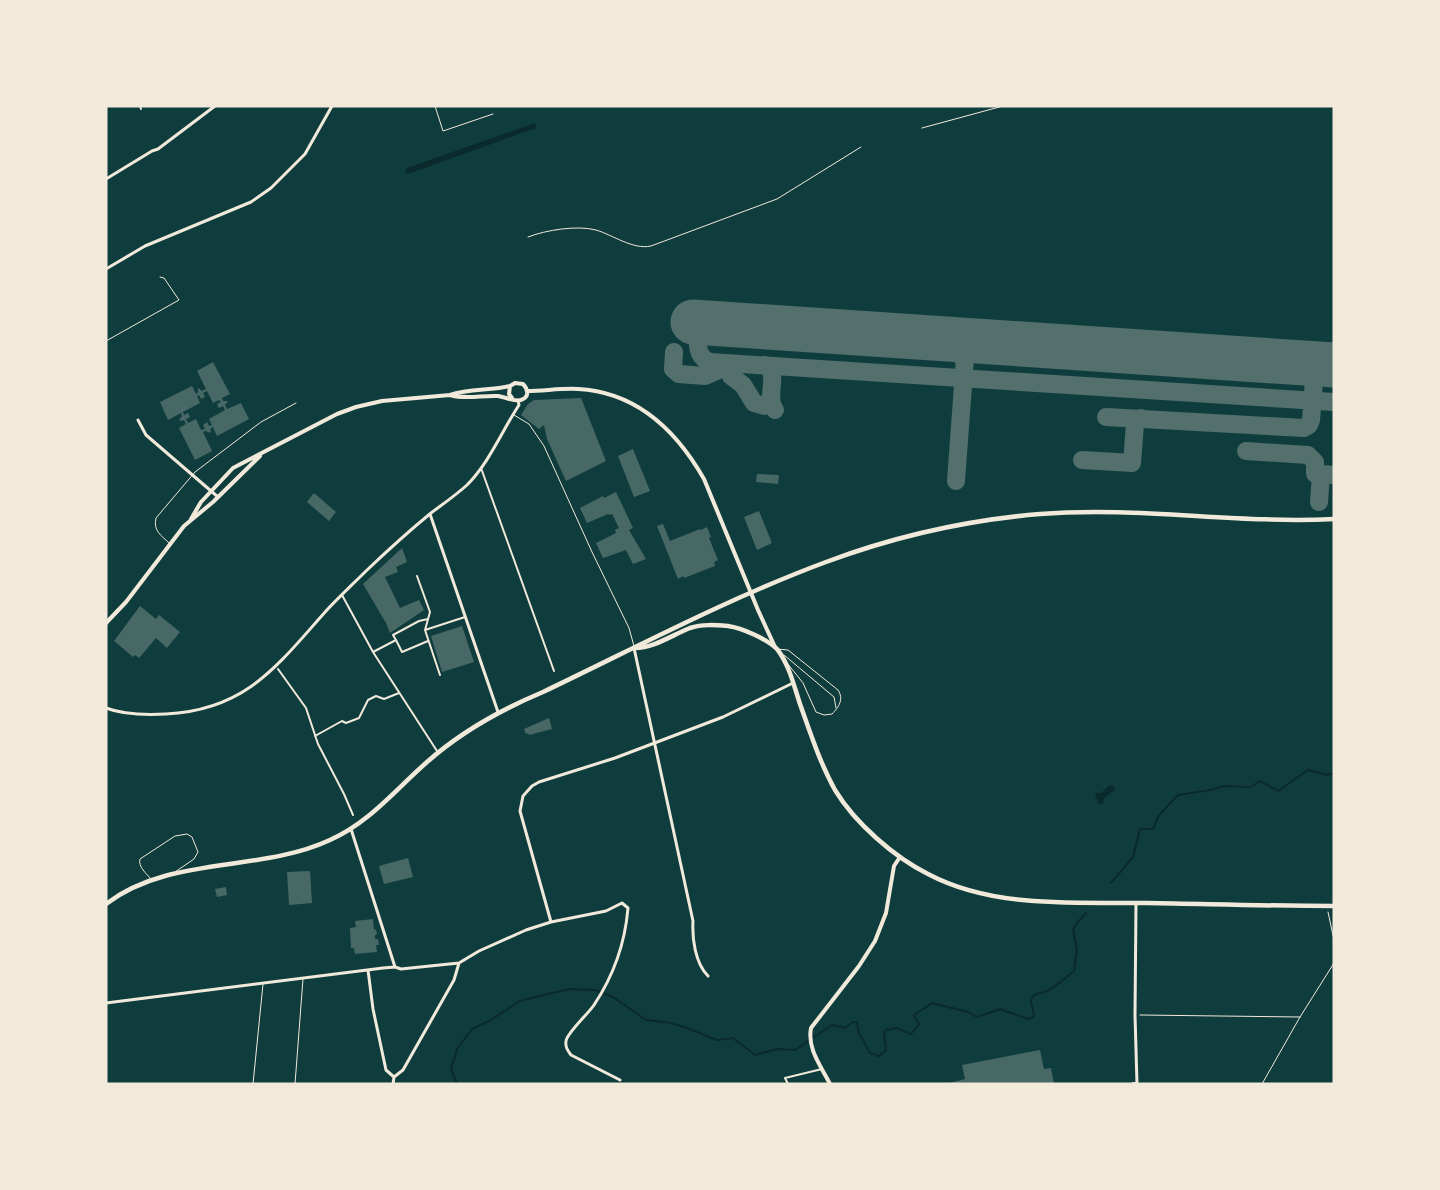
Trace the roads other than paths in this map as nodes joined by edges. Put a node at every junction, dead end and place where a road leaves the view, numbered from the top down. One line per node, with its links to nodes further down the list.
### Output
1 (215, 106): 4 (street)
2 (332, 106): 6 (street)
3 (861, 147): 5 (lane)
4 (106, 179)
5 (528, 236)
6 (106, 269)
7 (510, 386): 8 (street); 9 (street); 10 (street)
8 (527, 391): 11 (street); 25 (street)
9 (450, 396): 10 (street); 15 (street)
10 (512, 398): 11 (street)
11 (518, 401): 13 (street)
12 (296, 403): 17 (lane)
13 (513, 415): 16 (street); 33 (lane)
14 (138, 420): 17 (street)
15 (263, 453): 18 (street); 19 (street)
16 (480, 467): 20 (street); 37 (street)
17 (193, 475): 18 (street); 23 (lane)
18 (211, 491): 19 (street); 21 (street)
19 (218, 497): 21 (street)
20 (430, 514): 26 (street); 27 (street)
21 (191, 519): 23 (street)
22 (1334, 520): 25 (main road)
23 (169, 544): 29 (street)
24 (417, 576): 28 (street)
25 (751, 593): 33 (main road); 34 (street)
26 (342, 596): 35 (street); 41 (street)
27 (466, 617): 30 (street); 43 (street)
28 (428, 619): 30 (street); 31 (street)
29 (106, 623)
30 (424, 630): 32 (street)
31 (396, 640): 32 (street); 35 (street)
32 (428, 641): 38 (street)
33 (634, 648): 34 (main road); 43 (main road); 45 (street)
34 (776, 649): 39 (main road); 42 (lane); 42 (lane); 42 (lane)
35 (373, 652): 40 (street)
36 (278, 669): 44 (street)
37 (554, 671)
38 (440, 675)
39 (793, 683): 45 (street); 49 (main road)
40 (399, 693): 44 (street); 46 (street)
41 (106, 708)
42 (835, 711)
43 (498, 712): 46 (main road)
44 (315, 736): 47 (street)
45 (655, 742): 55 (street); 59 (street)
46 (438, 752): 48 (main road)
47 (354, 816)
48 (351, 828): 50 (main road); 57 (street)
49 (900, 857): 52 (main road); 63 (street)
50 (170, 875): 51 (main road); 51 (lane)
51 (151, 880): 53 (main road)
52 (1136, 903): 54 (main road); 66 (street)
53 (106, 904)
54 (1331, 906)
55 (551, 922): 56 (street); 65 (street)
56 (459, 963): 57 (street); 64 (street)
57 (395, 968): 58 (street)
58 (368, 970): 60 (street); 64 (street)
59 (708, 976)
60 (304, 978): 61 (street); 68 (lane)
61 (264, 983): 62 (street); 67 (lane)
62 (106, 1003)
63 (822, 1069): 70 (street); 71 (street)
64 (394, 1078): 69 (street)
65 (620, 1080)
66 (1137, 1083): 72 (street)
67 (253, 1084)
68 (295, 1084)
69 (393, 1084)
70 (788, 1084)
71 (830, 1084)
72 (1132, 1084)

